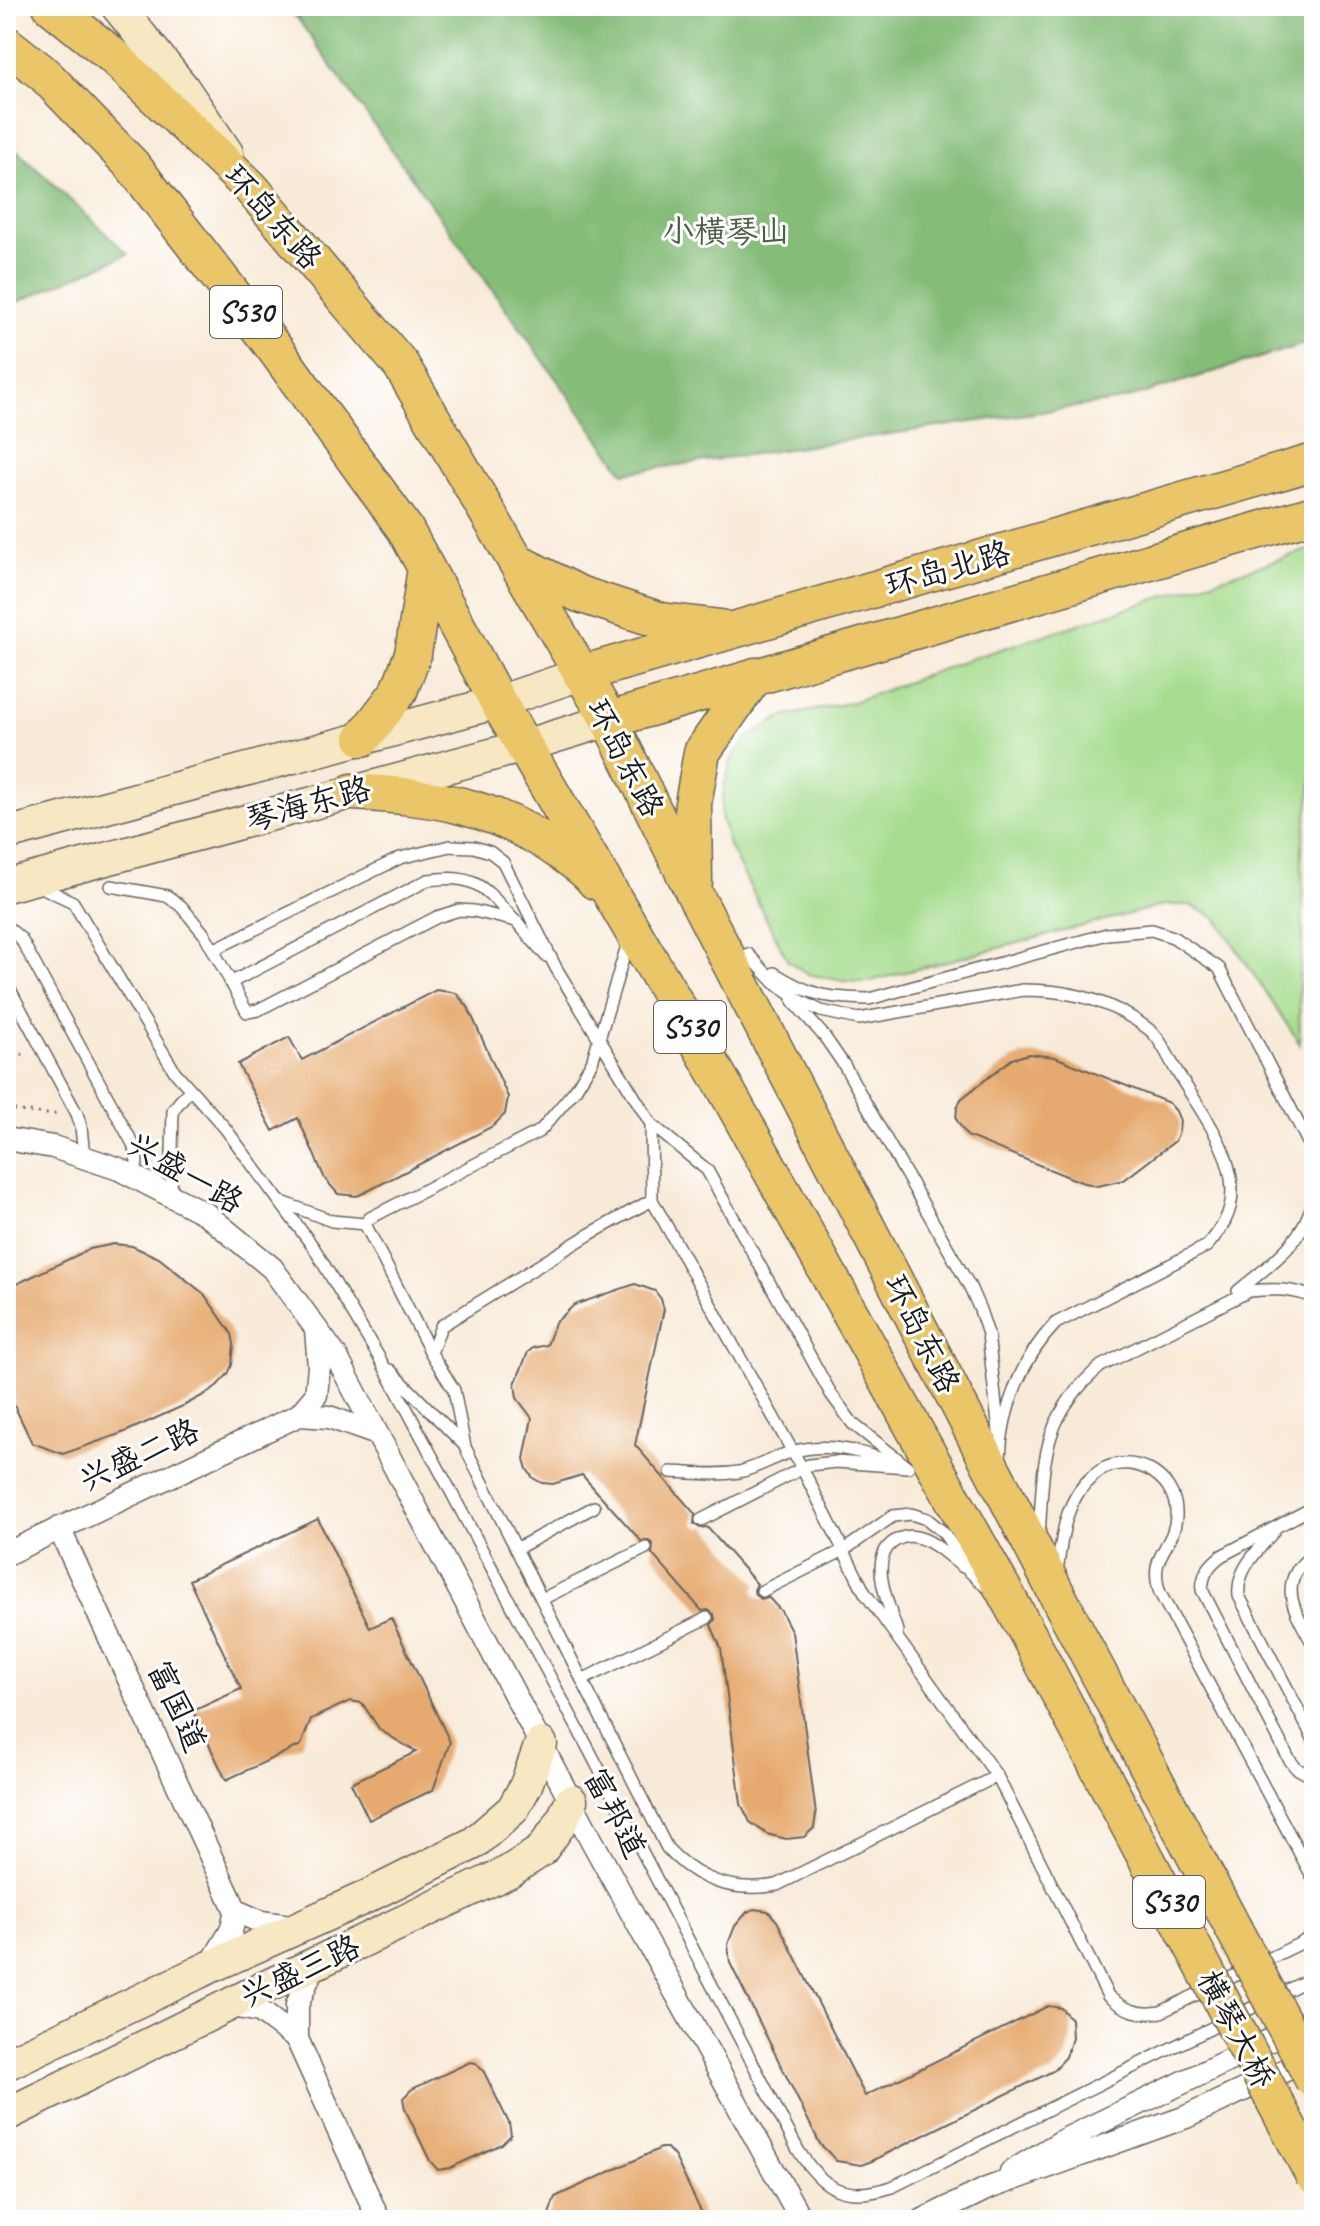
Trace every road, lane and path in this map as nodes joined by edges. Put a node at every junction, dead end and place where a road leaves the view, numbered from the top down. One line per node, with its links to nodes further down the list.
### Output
1 (51, 6): 6 (main road, 环岛东路 / S530)
2 (117, 6): 6 (main road)
3 (6, 44): 5 (main road, 环岛东路 / S530)
4 (6, 65): 5 (main road)
5 (44, 74): 10 (main road, 环岛东路 / S530)
6 (251, 188): 9 (main road, 环岛东路 / S530)
7 (1314, 462): 11 (main road, 环岛北路)
8 (1314, 514): 13 (main road, 环岛北路)
9 (518, 563): 11 (main road); 12 (main road, 环岛东路 / S530)
10 (426, 568): 14 (main road, 环岛东路 / S530); 16 (main road)
11 (738, 630): 12 (main road, 环岛北路)
12 (581, 674): 14 (main road, 琴海东路); 15 (main road, 环岛东路 / S530)
13 (755, 676): 15 (main road, 环岛北路); 22 (main road)
14 (498, 702): 16 (main road, 琴海东路); 17 (main road, 环岛东路 / S530)
15 (609, 720): 17 (main road, 琴海东路); 22 (main road, 环岛东路 / S530)
16 (363, 738): 19 (main road, 琴海东路)
17 (524, 746): 18 (main road, 琴海东路); 25 (main road, 环岛东路 / S530)
18 (352, 792): 20 (main road, 琴海东路); 25 (main road)
19 (6, 834)
20 (11, 884): 35 (lane)
21 (111, 886): 27 (lane)
22 (694, 893): 26 (lane); 63 (main road, 环岛东路 / S530)
23 (516, 921): 28 (lane); 30 (lane); 30 (lane)
24 (6, 926): 44 (lane)
25 (632, 927): 32 (lane); 62 (main road, 环岛东路 / S530)
26 (740, 946): 31 (lane); 40 (lane)
27 (213, 950): 28 (lane); 30 (lane)
28 (556, 968): 32 (lane)
29 (6, 982): 42 (lane)
30 (230, 983)
31 (775, 983): 57 (lane); 57 (lane)
32 (598, 1037): 38 (lane); 49 (lane)
33 (20, 1042): 34 (path)
34 (6, 1059)
35 (190, 1089): 45 (lane); 48 (lane)
36 (53, 1104): 37 (path)
37 (6, 1109)
38 (651, 1124): 47 (lane); 62 (lane)
39 (6, 1139): 42 (street, 兴盛一路)
40 (1307, 1141): 41 (lane); 43 (lane)
41 (1314, 1154)
42 (84, 1156): 44 (street, 兴盛一路)
43 (1314, 1162)
44 (135, 1177): 45 (street, 兴盛一路)
45 (171, 1198): 52 (street, 兴盛一路)
46 (1314, 1198): 51 (lane)
47 (652, 1200): 53 (lane); 59 (lane)
48 (281, 1202): 49 (lane); 54 (lane)
49 (365, 1224): 53 (lane)
50 (1314, 1298): 51 (lane)
51 (1224, 1301): 74 (lane)
52 (316, 1328): 55 (street); 56 (street, 兴盛一路)
53 (431, 1353): 58 (lane)
54 (380, 1359): 58 (lane); 97 (lane)
55 (299, 1415): 56 (street); 68 (street, 兴盛二路)
56 (377, 1434): 85 (street, 富邦道)
57 (1000, 1445): 63 (lane)
58 (465, 1447): 70 (lane)
59 (793, 1451): 60 (lane); 61 (lane); 62 (lane)
60 (803, 1470): 62 (lane); 66 (lane); 71 (lane)
61 (671, 1472)
62 (925, 1476): 80 (main road, 环岛东路 / S530)
63 (998, 1482): 74 (main road, 环岛东路 / S530)
64 (594, 1507): 70 (lane)
65 (1314, 1507): 67 (lane)
66 (701, 1520)
67 (1280, 1525): 84 (lane); 87 (lane)
68 (59, 1528): 72 (street, 兴盛二路); 92 (street, 富国道)
69 (646, 1548): 78 (lane)
70 (516, 1549): 78 (lane)
71 (844, 1550): 75 (lane); 76 (lane); 81 (lane)
72 (6, 1554)
73 (1314, 1554): 82 (lane)
74 (1037, 1557): 77 (main road, 环岛东路 / S530)
75 (969, 1571): 80 (lane); 81 (lane)
76 (762, 1591)
77 (1059, 1597): 91 (lane); 105 (main road, 横琴大桥 / S530, bridge)
78 (542, 1599): 83 (lane)
79 (707, 1618): 83 (lane)
80 (1018, 1619): 108 (main road, 横琴大桥 / S530, bridge)
81 (900, 1639): 86 (lane)
82 (1314, 1646)
83 (582, 1680): 86 (lane)
84 (1314, 1740)
85 (541, 1744): 88 (street, 富邦道); 93 (main road, 兴盛三路)
86 (997, 1776): 94 (lane)
87 (1314, 1778)
88 (571, 1801): 95 (main road, 兴盛三路); 111 (street, 富邦道)
89 (1314, 1845): 90 (lane)
90 (1314, 1863)
91 (1314, 1880)
92 (236, 1911): 93 (street); 96 (street)
93 (298, 1928): 96 (main road, 兴盛三路)
94 (1314, 1934)
95 (314, 1965): 98 (main road, 兴盛三路); 100 (street)
96 (210, 1967): 101 (main road, 兴盛三路)
97 (1314, 1977)
98 (228, 2005): 100 (street); 106 (main road, 兴盛三路)
99 (1314, 2019): 109 (street)
100 (297, 2039): 110 (street)
101 (49, 2044): 102 (main road); 104 (main road, 兴盛三路)
102 (6, 2045)
103 (1314, 2057): 109 (street)
104 (6, 2064)
105 (1314, 2081)
106 (20, 2108): 107 (main road)
107 (6, 2143)
108 (1314, 2176)
109 (986, 2189): 112 (street)
110 (379, 2220)
111 (801, 2220)
112 (923, 2220)

